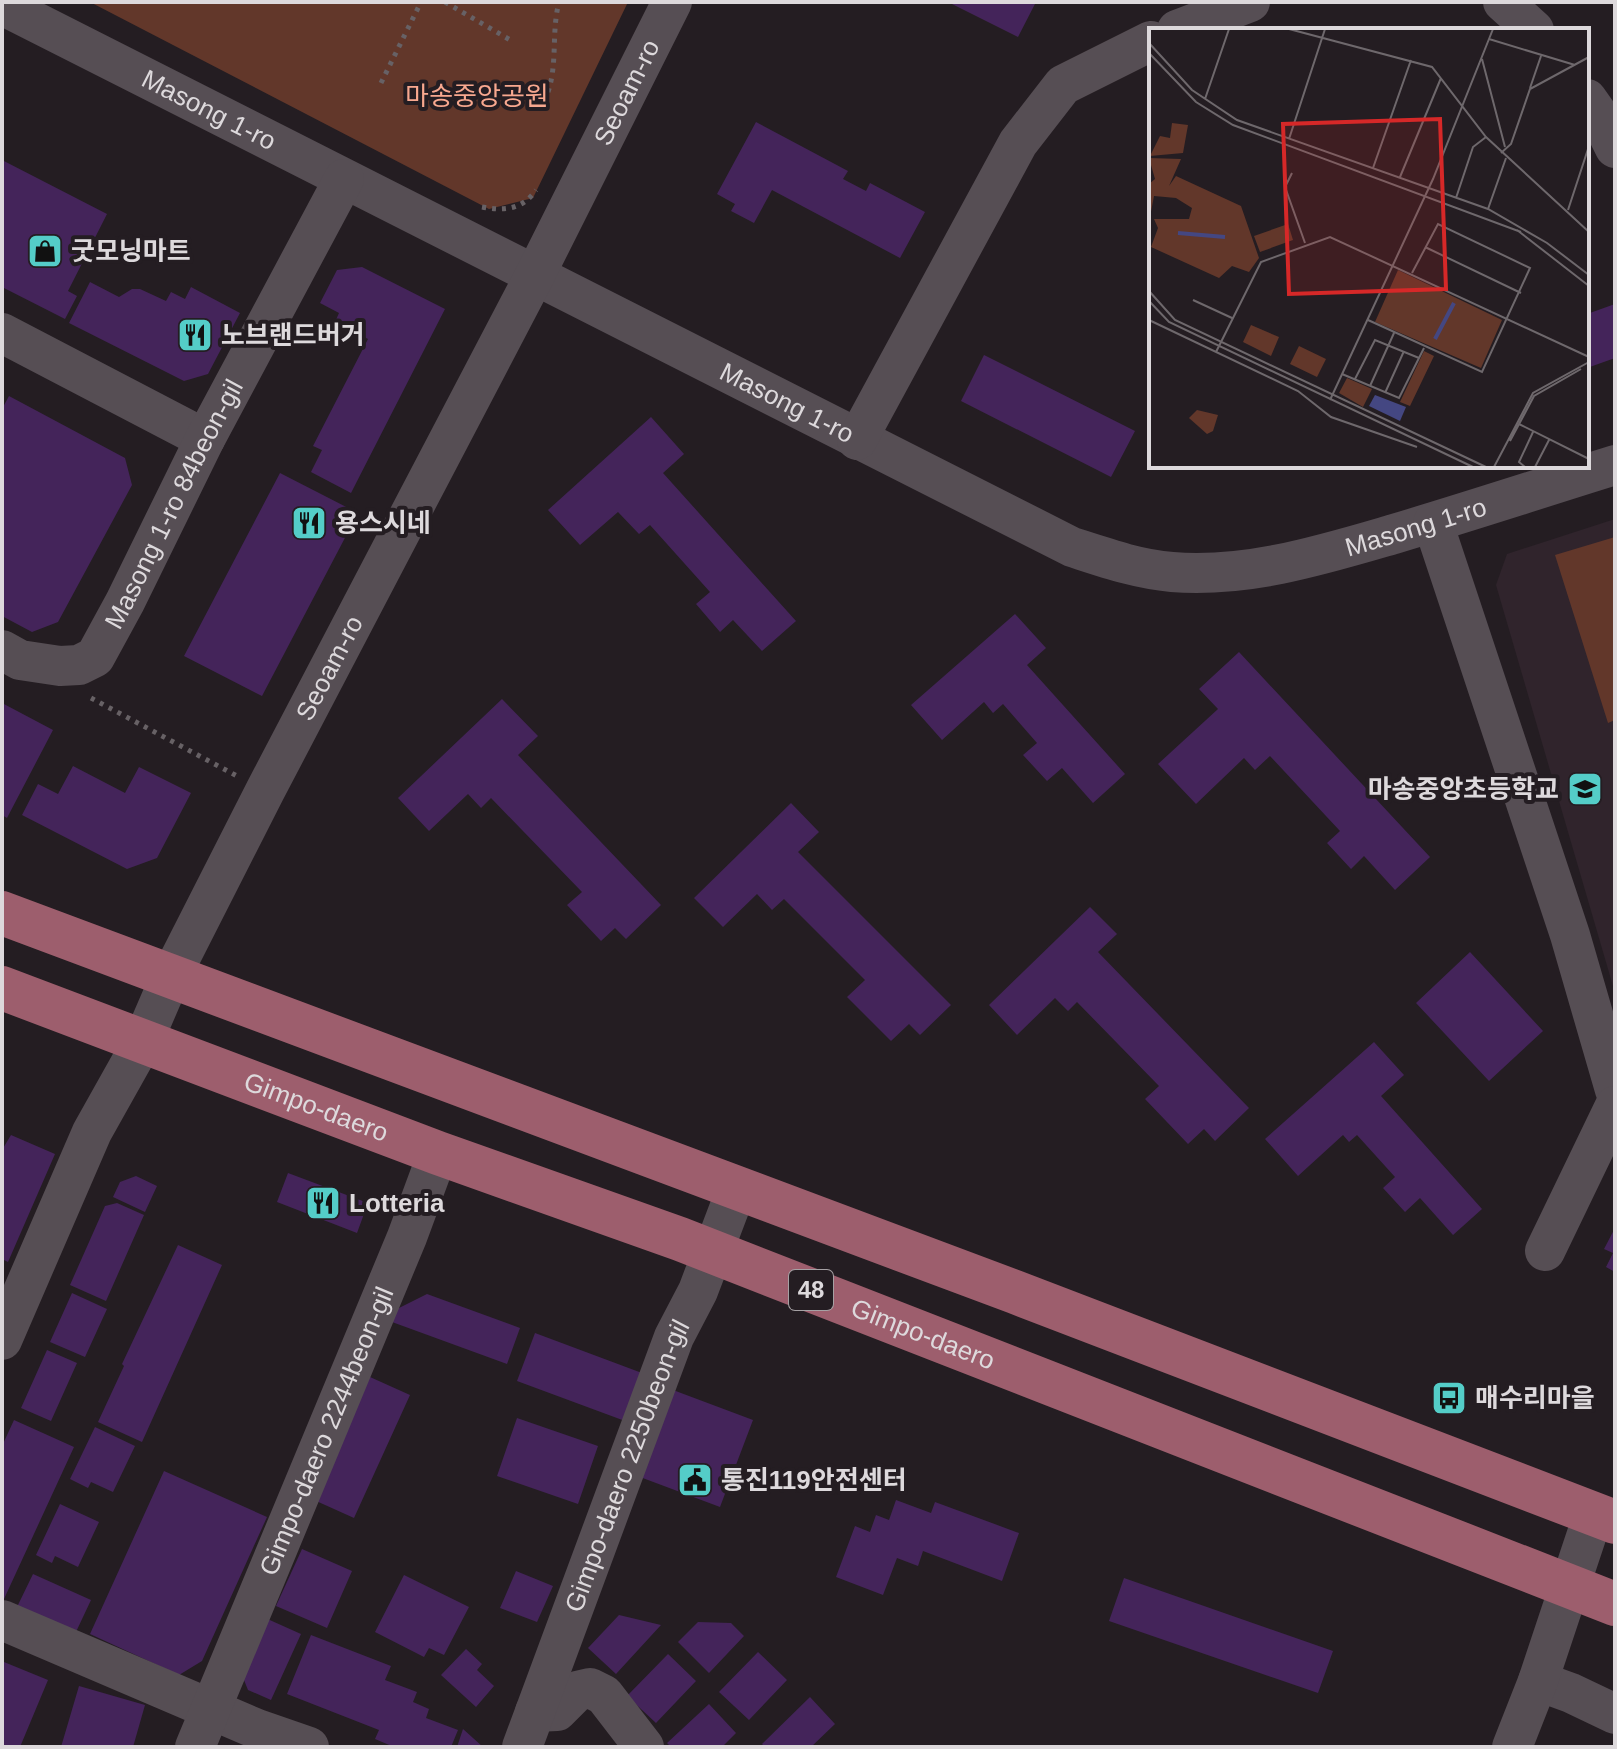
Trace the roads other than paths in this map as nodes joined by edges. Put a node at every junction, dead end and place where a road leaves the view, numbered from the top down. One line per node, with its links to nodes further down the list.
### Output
1 (672, 2): 11 (street, Seoam-ro)
2 (1250, 2): 5 (street)
3 (1503, 2): 6 (street)
4 (2, 5): 10 (street, Masong 1-ro)
5 (1182, 28)
6 (1532, 28)
7 (1149, 42): 14 (street)
8 (1589, 102): 9 (street)
9 (1615, 148)
10 (344, 179): 11 (street, Masong 1-ro); 13 (street, Masong 1-ro 84beon-gil)
11 (535, 275): 14 (street, Masong 1-ro); 19 (street, Seoam-ro)
12 (2, 333): 13 (street)
13 (205, 439): 17 (street, Masong 1-ro 84beon-gil)
14 (857, 440): 16 (street, Masong 1-ro)
15 (1615, 465): 16 (street, Masong 1-ro)
16 (1433, 523): 22 (street)
17 (2, 650)
18 (2, 913): 19 (main road)
19 (171, 976): 21 (street, Seoam-ro); 25 (main road)
20 (2, 988): 21 (main road, Gimpo-daero / 48)
21 (143, 1041): 24 (main road, Gimpo-daero / 48); 28 (street, Seoam-ro)
22 (1615, 1090)
23 (1615, 1106): 26 (street)
24 (438, 1153): 27 (main road, Gimpo-daero / 48); 34 (street, Gimpo-daero 2244beon-gil)
25 (737, 1188): 27 (street, Gimpo-daero 2250beon-gil); 29 (main road)
26 (1545, 1251)
27 (713, 1252): 30 (main road, Gimpo-daero / 48); 36 (street, Gimpo-daero 2250beon-gil)
28 (2, 1340)
29 (1605, 1517): 30 (street)
30 (1570, 1585): 31 (main road, Gimpo-daero / 48); 33 (street)
31 (1615, 1604)
32 (2, 1620): 34 (street)
33 (1538, 1681): 35 (street); 40 (street)
34 (212, 1709): 37 (street, Gimpo-daero 2244beon-gil); 38 (street)
35 (1615, 1714)
36 (529, 1730): 39 (street)
37 (195, 1747)
38 (309, 1747)
39 (644, 1747)
40 (1512, 1747)

